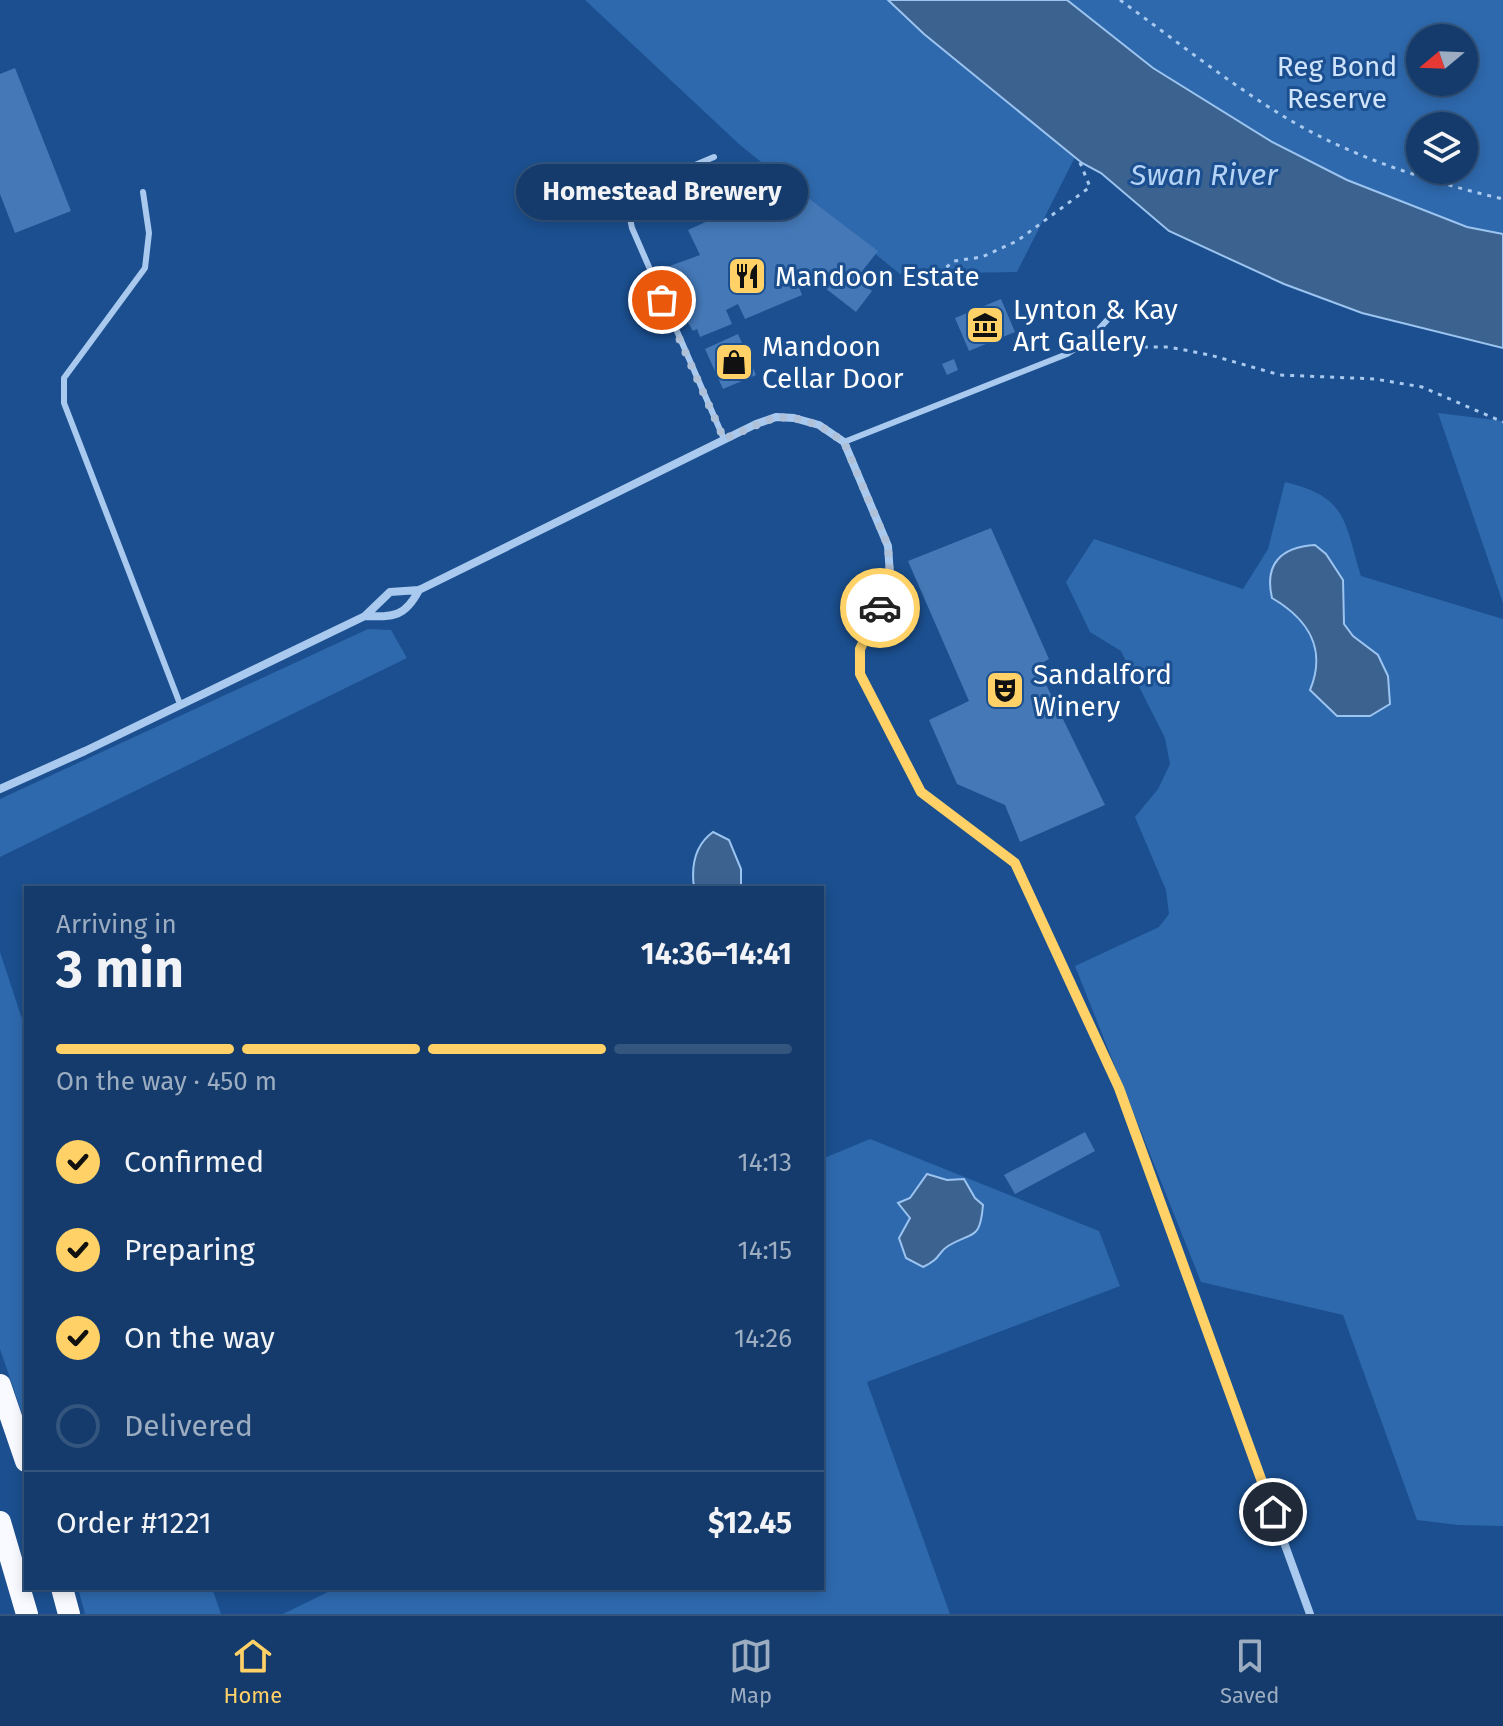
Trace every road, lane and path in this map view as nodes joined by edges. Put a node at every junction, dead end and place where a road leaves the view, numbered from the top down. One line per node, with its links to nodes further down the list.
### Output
1 (1120, 0): 5 (path)
2 (714, 157): 10 (lane)
3 (1079, 160): 6 (path)
4 (143, 192): 14 (lane)
5 (1503, 199)
6 (931, 280)
7 (1110, 317): 8 (lane)
8 (1067, 354): 9 (path); 11 (lane)
9 (1503, 422)
10 (724, 439): 11 (street); 12 (street)
11 (844, 442): 22 (street)
12 (419, 590): 13 (street); 13 (street)
13 (365, 616): 14 (street)
14 (180, 704): 15 (street)
15 (0, 789)
16 (0, 1385): 17 (highway)
17 (24, 1455)
18 (0, 1522): 20 (highway)
19 (63, 1590): 21 (highway)
20 (27, 1614)
21 (69, 1614)
22 (1310, 1614)

